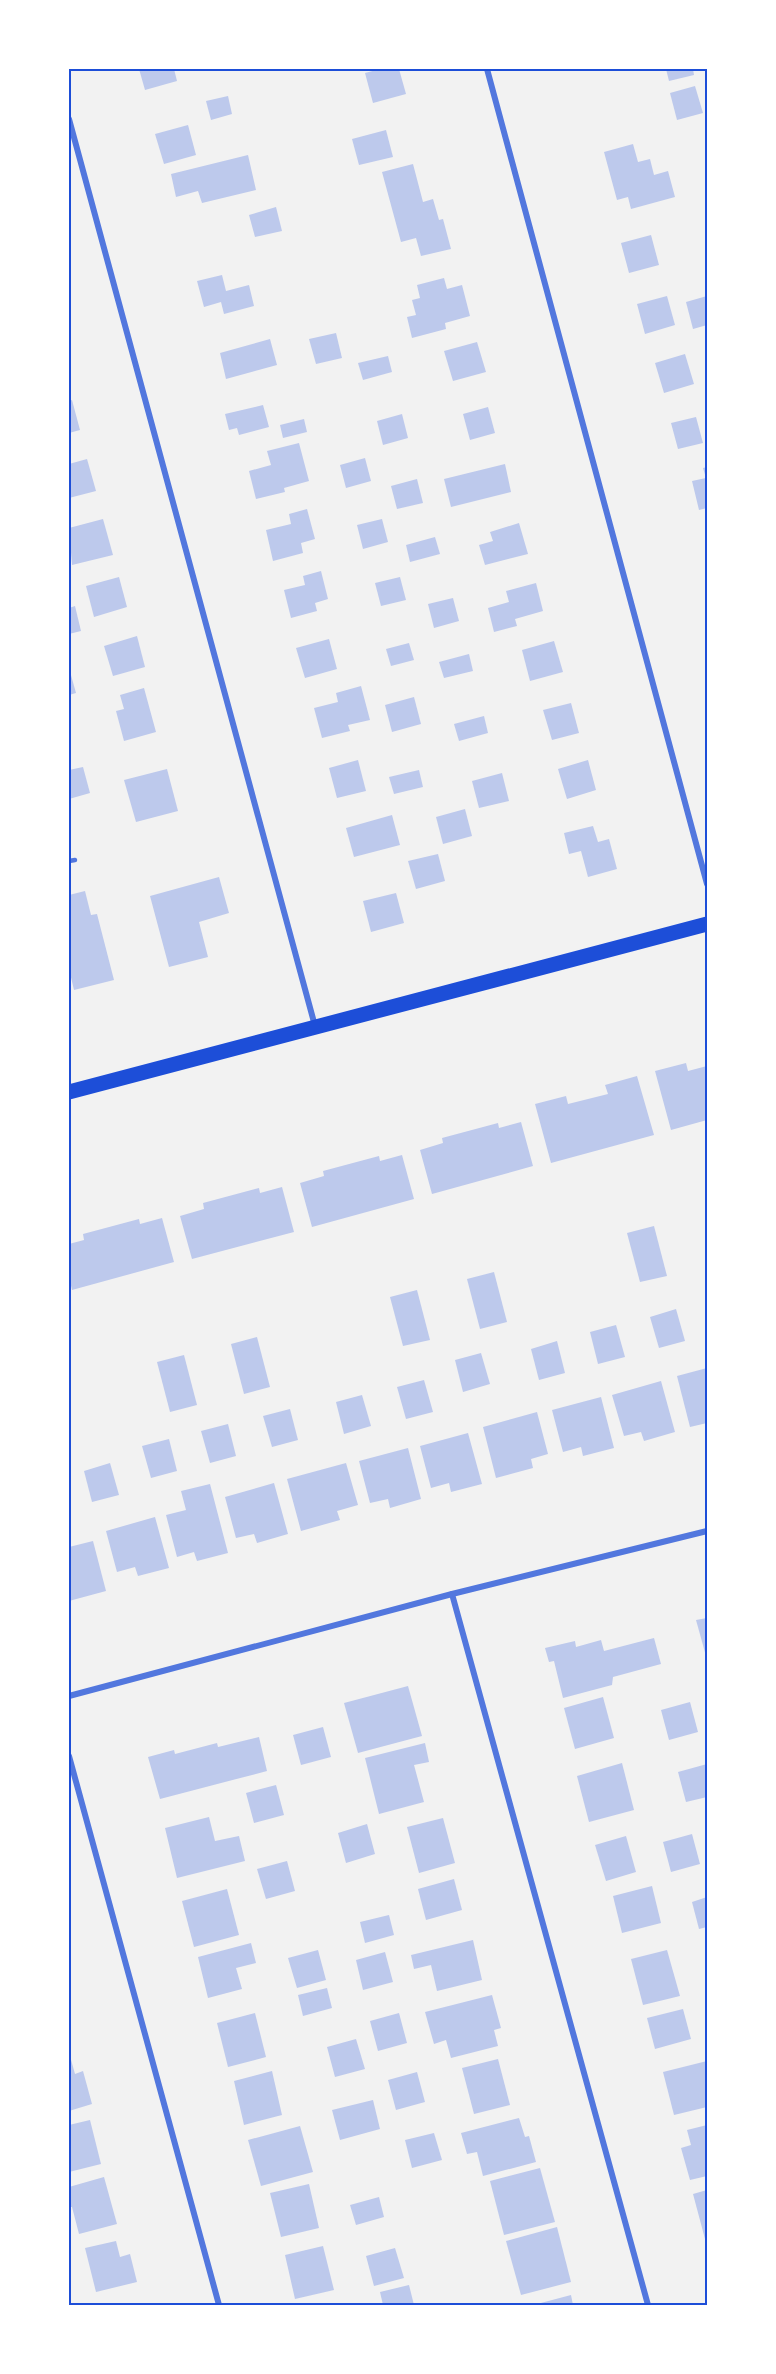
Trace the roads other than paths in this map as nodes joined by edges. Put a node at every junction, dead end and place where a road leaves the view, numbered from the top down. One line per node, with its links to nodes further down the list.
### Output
1 (487, 69): 5 (street)
2 (69, 119): 7 (street)
3 (75, 860): 4 (lane)
4 (69, 861)
5 (707, 884)
6 (707, 924): 7 (main road)
7 (315, 1027): 8 (main road)
8 (69, 1092)
9 (707, 1531): 10 (street)
10 (452, 1594): 11 (street); 14 (street)
11 (69, 1696)
12 (69, 1756): 13 (street)
13 (219, 2305)
14 (648, 2305)

